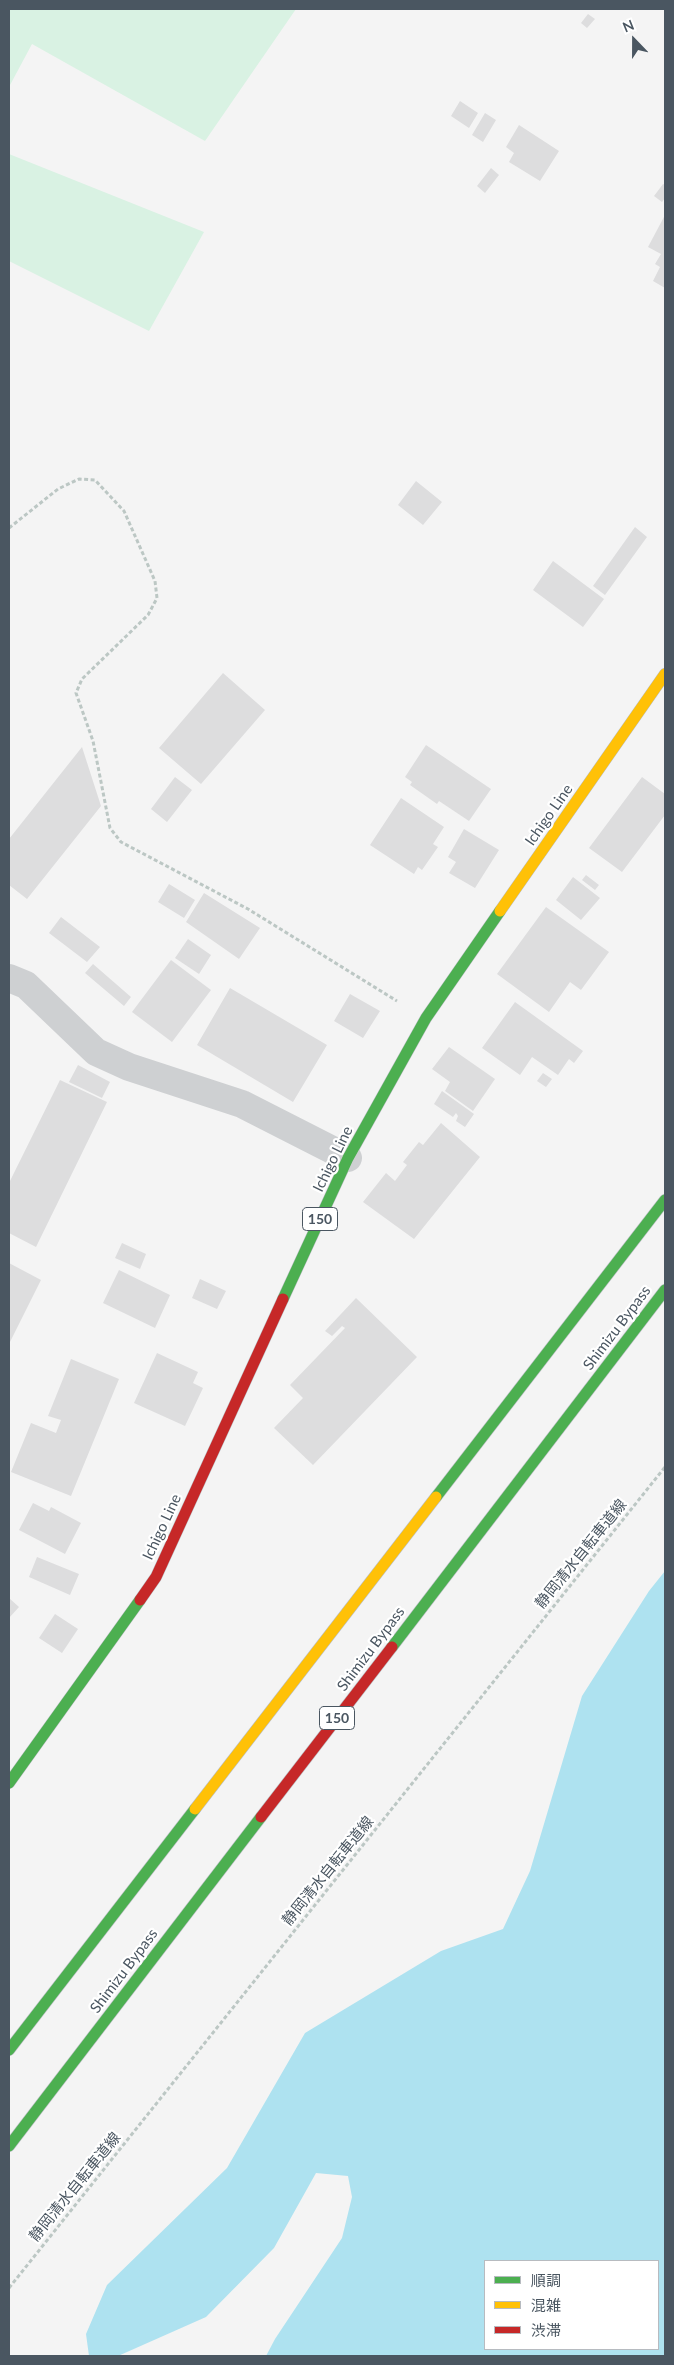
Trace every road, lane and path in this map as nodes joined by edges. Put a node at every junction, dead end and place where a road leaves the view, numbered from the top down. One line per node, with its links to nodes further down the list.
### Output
1 (9, 528): 4 (path)
2 (665, 674): 4 (highway, Ichigo Line / 150)
3 (9, 978): 5 (street)
4 (426, 1018): 5 (highway, Ichigo Line / 150)
5 (348, 1158): 9 (highway, Ichigo Line / 150)
6 (665, 1200): 10 (highway)
7 (665, 1290): 11 (highway, Shimizu Bypass / 150)
8 (665, 1467): 12 (path, 静岡清水自転車道線)
9 (9, 1783)
10 (9, 2050)
11 (9, 2146)
12 (9, 2288)

